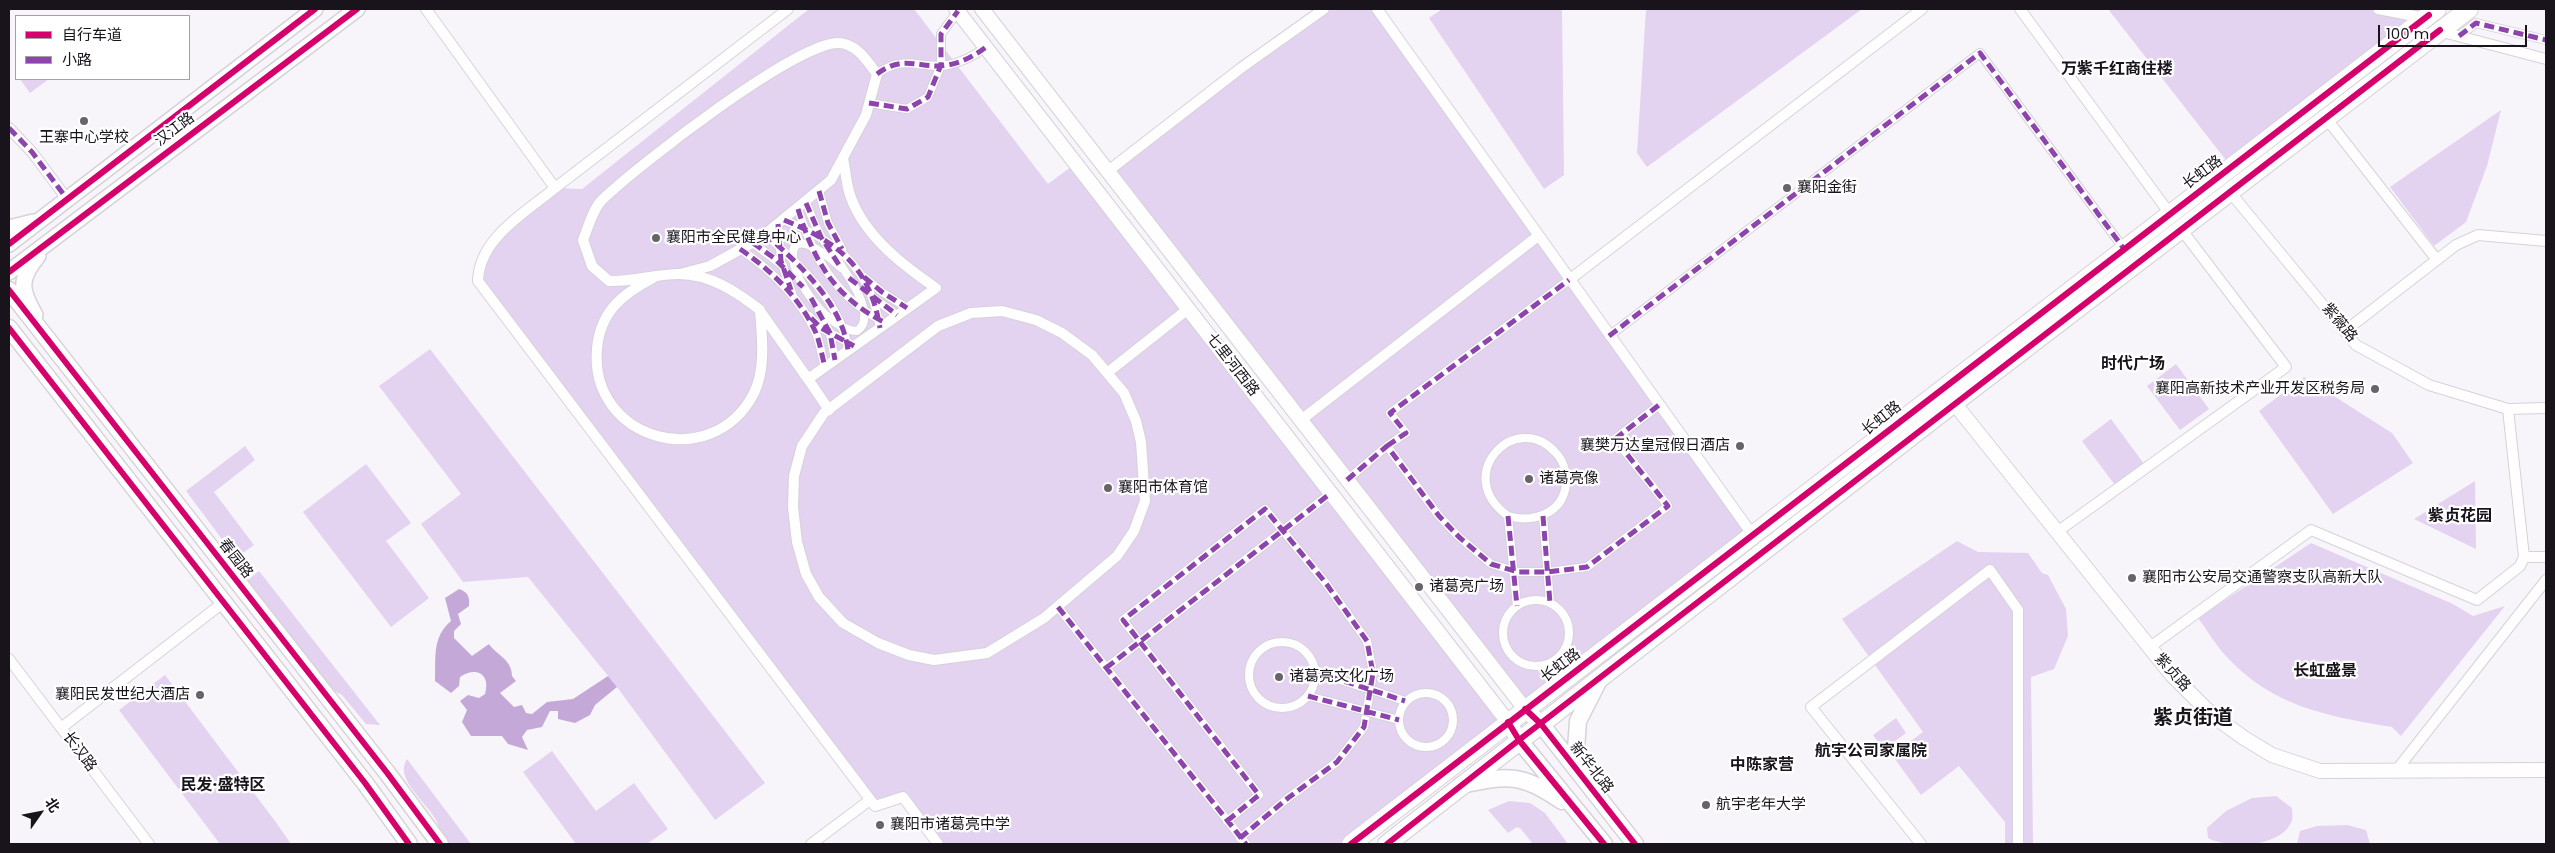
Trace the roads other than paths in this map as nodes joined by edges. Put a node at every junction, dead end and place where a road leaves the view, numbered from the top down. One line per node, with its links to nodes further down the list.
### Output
1 (315, 9): 29 (main road, 汉江路)
2 (357, 9): 40 (main road, 汉江路)
3 (426, 9): 26 (street)
4 (788, 9): 26 (street)
5 (982, 9): 25 (street, 七里河西路)
6 (1324, 9): 25 (street)
7 (1377, 9): 38 (street)
8 (1922, 9): 58 (street)
9 (2020, 9): 31 (street)
10 (2378, 9): 13 (street)
11 (2469, 9): 14 (highway, 长虹路)
12 (957, 10): 17 (street, 七里河西路); 19 (street)
13 (2431, 14): 31 (highway, 长虹路)
14 (2440, 30): 15 (street); 22 (highway, 长虹路)
15 (2459, 36): 16 (street); 18 (street)
16 (2546, 40)
17 (986, 47): 19 (street); 66 (street, 七里河西路)
18 (2546, 59)
19 (941, 65): 20 (street); 21 (street)
20 (877, 74): 21 (street); 56 (street)
21 (869, 102): 24 (street)
22 (2326, 118): 28 (highway, 长虹路); 50 (street)
23 (9, 128): 29 (street)
24 (844, 158): 27 (street); 65 (street)
25 (1108, 171): 89 (street, 七里河西路)
26 (555, 188): 125 (street)
27 (819, 191): 30 (street); 48 (street)
28 (2230, 192): 36 (highway, 长虹路); 73 (street, 紫薇路)
29 (67, 199): 32 (main road, 汉江路)
30 (802, 206): 33 (street); 35 (street); 39 (street)
31 (2170, 214): 46 (highway, 长虹路)
32 (39, 221): 34 (main road); 43 (main road, 汉江路)
33 (781, 222): 35 (street); 37 (street); 45 (street)
34 (9, 228)
35 (804, 228): 39 (street); 44 (street)
36 (2181, 229): 84 (highway, 长虹路); 96 (street)
37 (765, 234): 41 (street); 45 (street)
38 (1538, 236): 58 (street); 89 (street)
39 (821, 237): 48 (street); 53 (street)
40 (54, 238): 54 (main road, 汉江路); 77 (main road)
41 (752, 242): 47 (street); 52 (street)
42 (2546, 242): 50 (street)
43 (9, 244)
44 (811, 246): 49 (street); 53 (street); 68 (street)
45 (780, 247): 49 (street); 52 (street)
46 (2124, 249): 76 (street); 97 (highway, 长虹路)
47 (740, 250): 55 (street); 61 (street)
48 (846, 255): 51 (street)
49 (794, 260): 59 (street); 71 (street)
50 (2436, 260): 73 (street)
51 (854, 265): 62 (street); 65 (street)
52 (783, 266): 59 (street); 61 (street)
53 (841, 268): 57 (street)
54 (9, 272)
55 (680, 274): 56 (street); 67 (street)
56 (653, 278): 67 (street)
57 (849, 278): 62 (street); 68 (street)
58 (1569, 280): 76 (street); 90 (street)
59 (803, 287): 63 (street)
60 (9, 290): 77 (main road, 春园路)
61 (793, 297): 64 (street)
62 (871, 297): 69 (street); 70 (street)
63 (811, 298): 71 (street); 74 (street)
64 (801, 307): 74 (street); 81 (street)
65 (907, 308): 69 (street)
66 (1188, 309): 82 (street); 92 (street, 七里河西路)
67 (760, 310): 83 (street)
68 (865, 312): 70 (street); 71 (street)
69 (897, 315): 70 (street)
70 (882, 324): 78 (street)
71 (842, 327): 78 (street)
72 (9, 328): 79 (main road)
73 (2344, 331): 87 (street, 紫薇路)
74 (830, 333): 78 (street); 80 (street)
75 (9, 336): 79 (main road)
76 (1609, 336): 85 (street)
77 (47, 339): 131 (main road, 春园路)
78 (850, 346): 80 (street)
79 (25, 349): 103 (main road)
80 (835, 360): 81 (street)
81 (825, 367): 83 (street)
82 (1107, 373): 88 (street); 106 (street)
83 (808, 378): 88 (street)
84 (1954, 404): 96 (street, 紫贞路); 112 (highway, 长虹路)
85 (1659, 405): 97 (street); 101 (street)
86 (2546, 408): 87 (street, 紫薇路)
87 (2508, 409): 98 (street)
88 (829, 410): 106 (street)
89 (1301, 420): 91 (street, 七里河西路)
90 (1387, 446): 91 (street); 100 (street)
91 (1347, 480): 115 (street, 七里河西路)
92 (1331, 493): 95 (street); 117 (street, 七里河西路)
93 (1508, 516): 94 (street); 94 (street); 100 (street)
94 (1542, 516): 101 (street)
95 (1283, 530): 107 (street); 107 (street); 128 (street)
96 (2057, 532): 108 (street, 紫贞路)
97 (1752, 534): 115 (highway, 长虹路)
98 (2524, 557): 99 (street); 108 (street)
99 (2546, 557)
100 (1513, 570): 101 (street); 105 (street)
101 (1548, 572): 104 (street)
102 (2546, 580): 122 (street)
103 (224, 602): 119 (street); 130 (main road)
104 (1550, 603): 105 (street); 105 (street)
105 (1517, 606)
106 (1058, 607): 110 (street)
107 (1140, 642): 110 (street); 127 (street)
108 (2150, 648): 122 (street, 紫贞路)
109 (9, 659): 119 (street, 长汉路)
110 (1106, 668): 127 (street)
111 (1316, 672): 113 (street); 113 (street); 114 (street, bridge)
112 (1600, 678): 118 (highway, 长虹路); 124 (main road)
113 (1308, 696): 116 (street, bridge)
114 (1405, 702): 116 (street); 116 (street)
115 (1525, 709): 117 (highway, 长虹路); 118 (main road, 新华北路)
116 (1399, 720)
117 (1508, 722): 120 (main road); 134 (highway, 长虹路)
118 (1541, 724): 120 (highway, 长虹路); 124 (main road, 新华北路)
119 (61, 728): 129 (street, 长汉路)
120 (1519, 740): 123 (highway, 长虹路); 126 (main road)
121 (2546, 770): 122 (street, 紫贞路)
122 (2395, 772)
123 (1462, 785): 126 (main road); 135 (highway, 长虹路)
124 (1597, 796): 137 (main road, 新华北路)
125 (870, 800): 132 (street); 133 (street)
126 (1577, 811): 136 (main road)
127 (1227, 820): 128 (street)
128 (1243, 841)
129 (149, 844)
130 (409, 844)
131 (440, 844)
132 (811, 844)
133 (938, 844)
134 (1351, 844)
135 (1387, 844)
136 (1604, 844)
137 (1635, 844)
138 (1921, 844): 139 (street)
139 (2018, 844)

